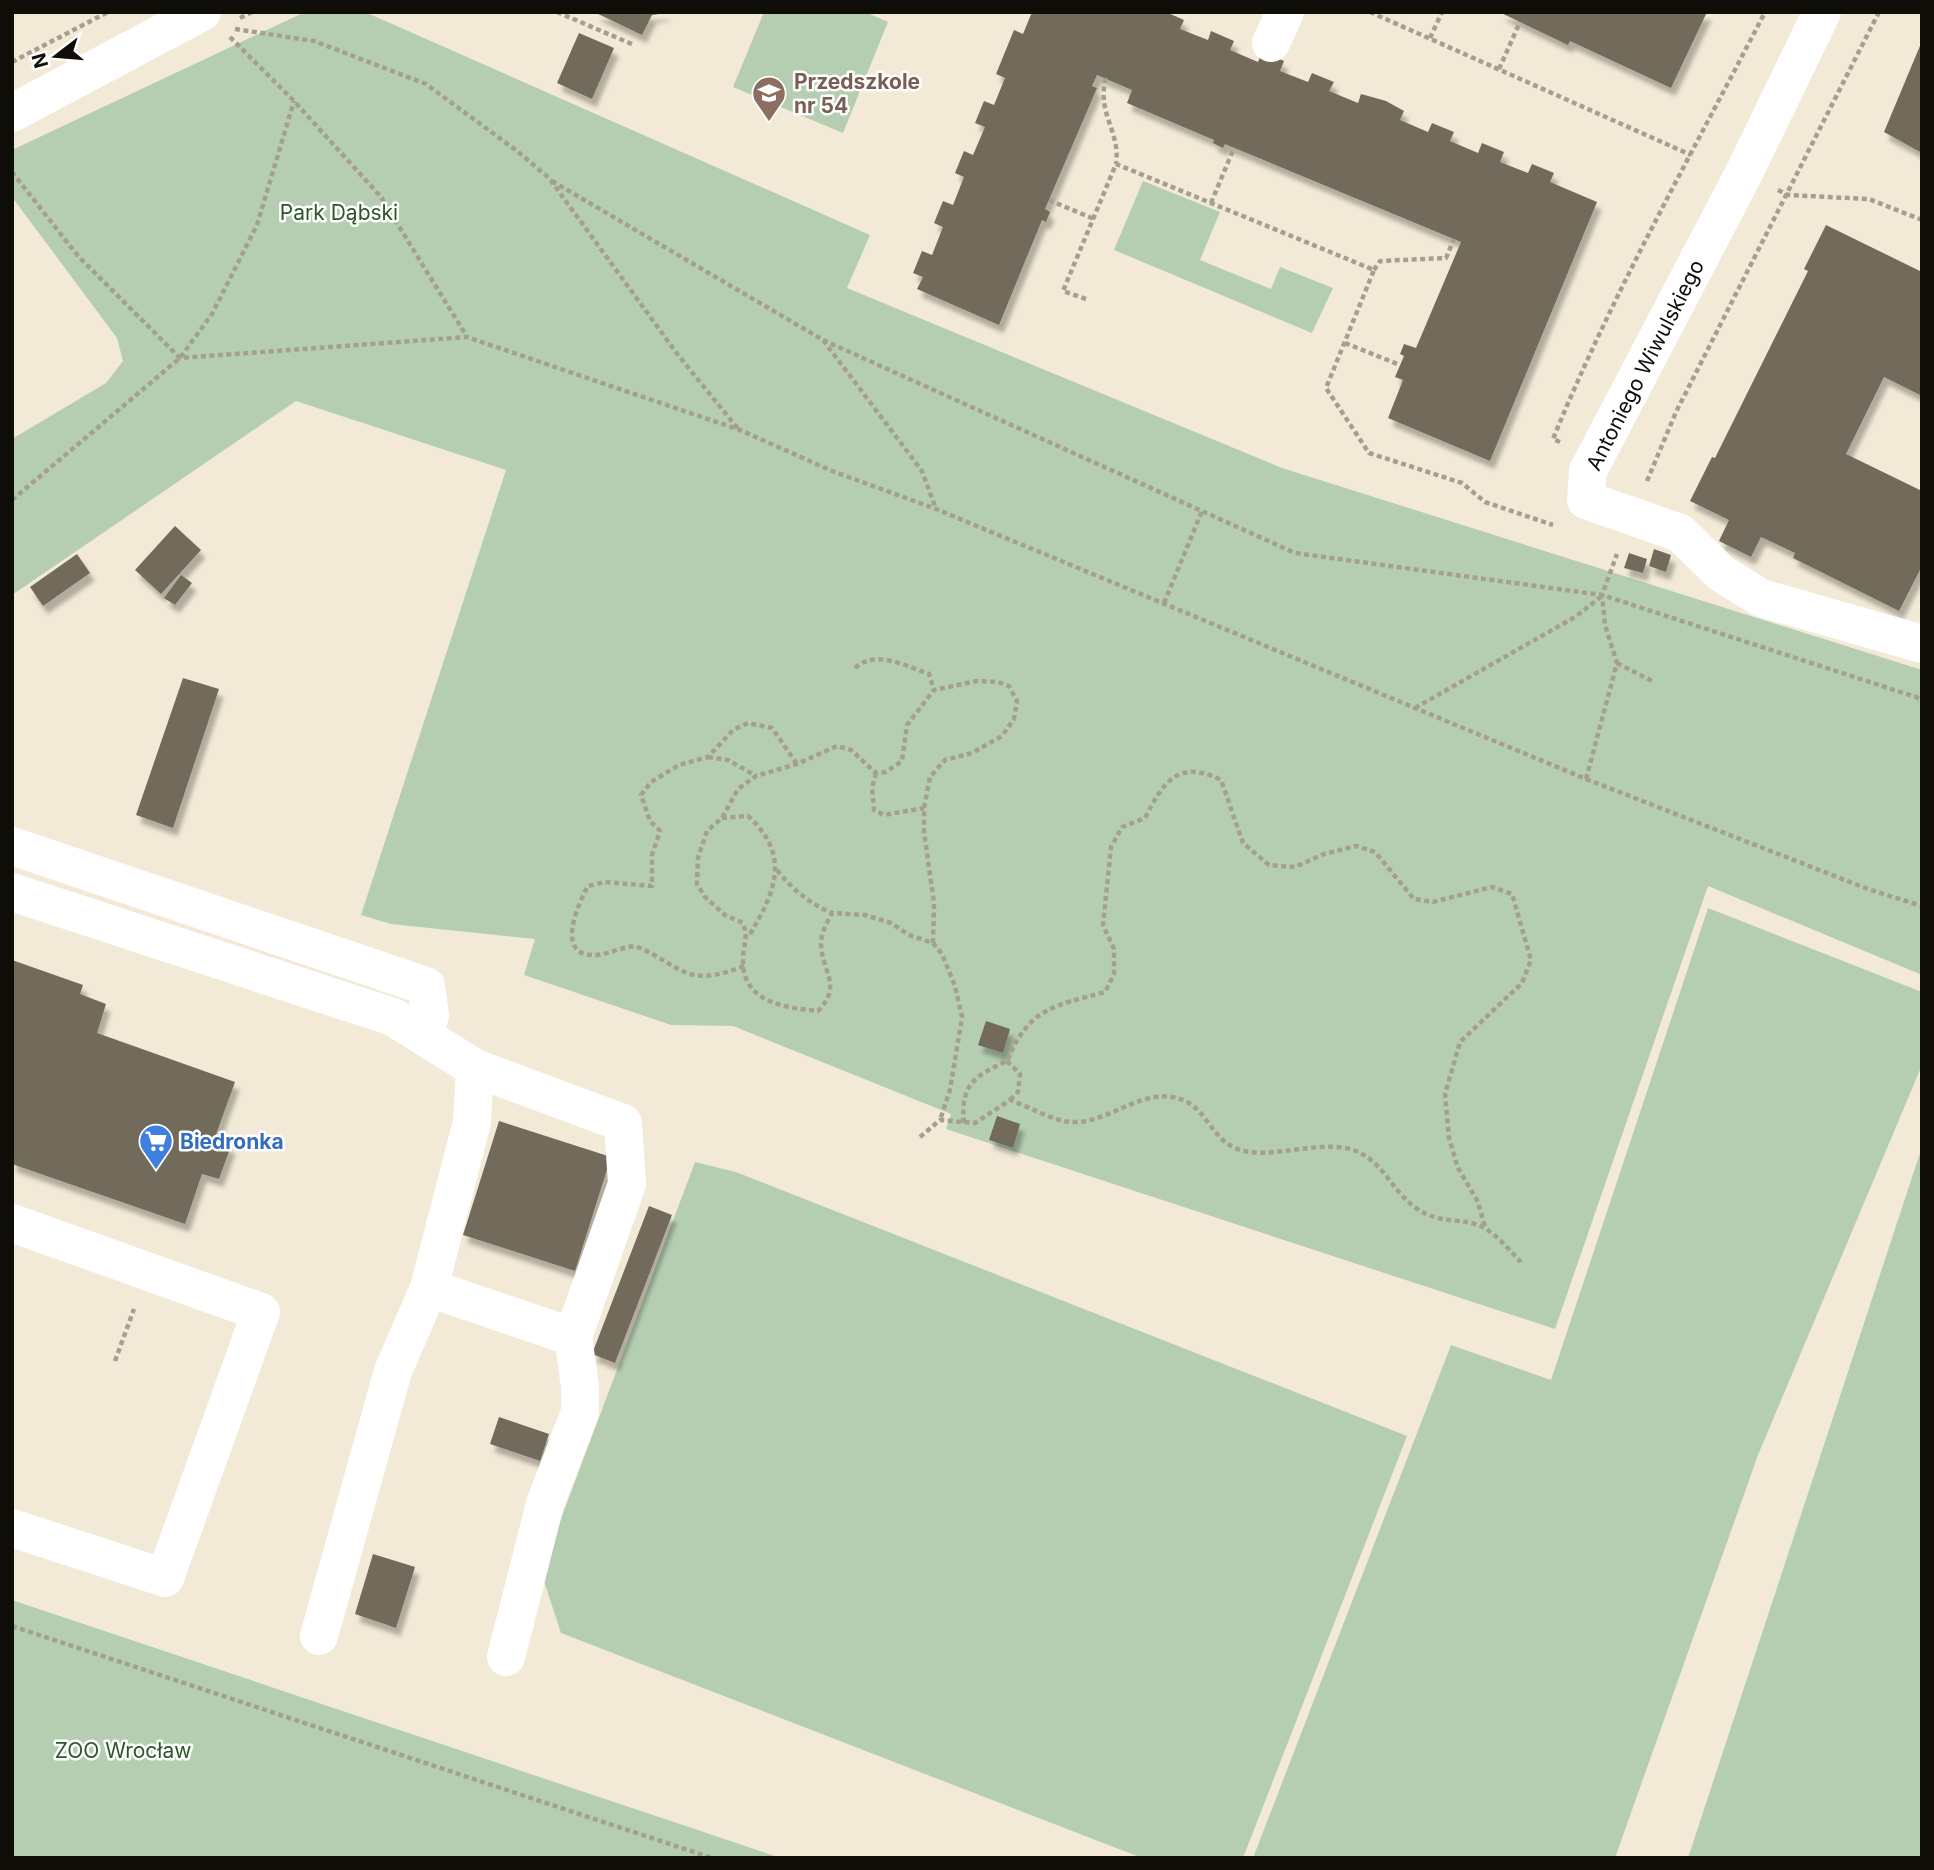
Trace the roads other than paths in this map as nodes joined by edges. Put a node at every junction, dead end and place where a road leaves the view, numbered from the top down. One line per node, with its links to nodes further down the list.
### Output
1 (1822, 12): 5 (street, Antoniego Wiwulskiego)
2 (156, 23): 3 (street); 4 (street)
3 (219, 23)
4 (12, 113)
5 (1922, 644)
6 (12, 846): 8 (street)
7 (12, 892): 8 (street)
8 (424, 1035): 9 (street)
9 (475, 1068): 11 (street); 12 (street)
10 (12, 1223): 13 (street)
11 (429, 1288): 12 (street); 14 (street)
12 (572, 1337): 15 (street)
13 (12, 1528)
14 (319, 1636)
15 (506, 1657)

